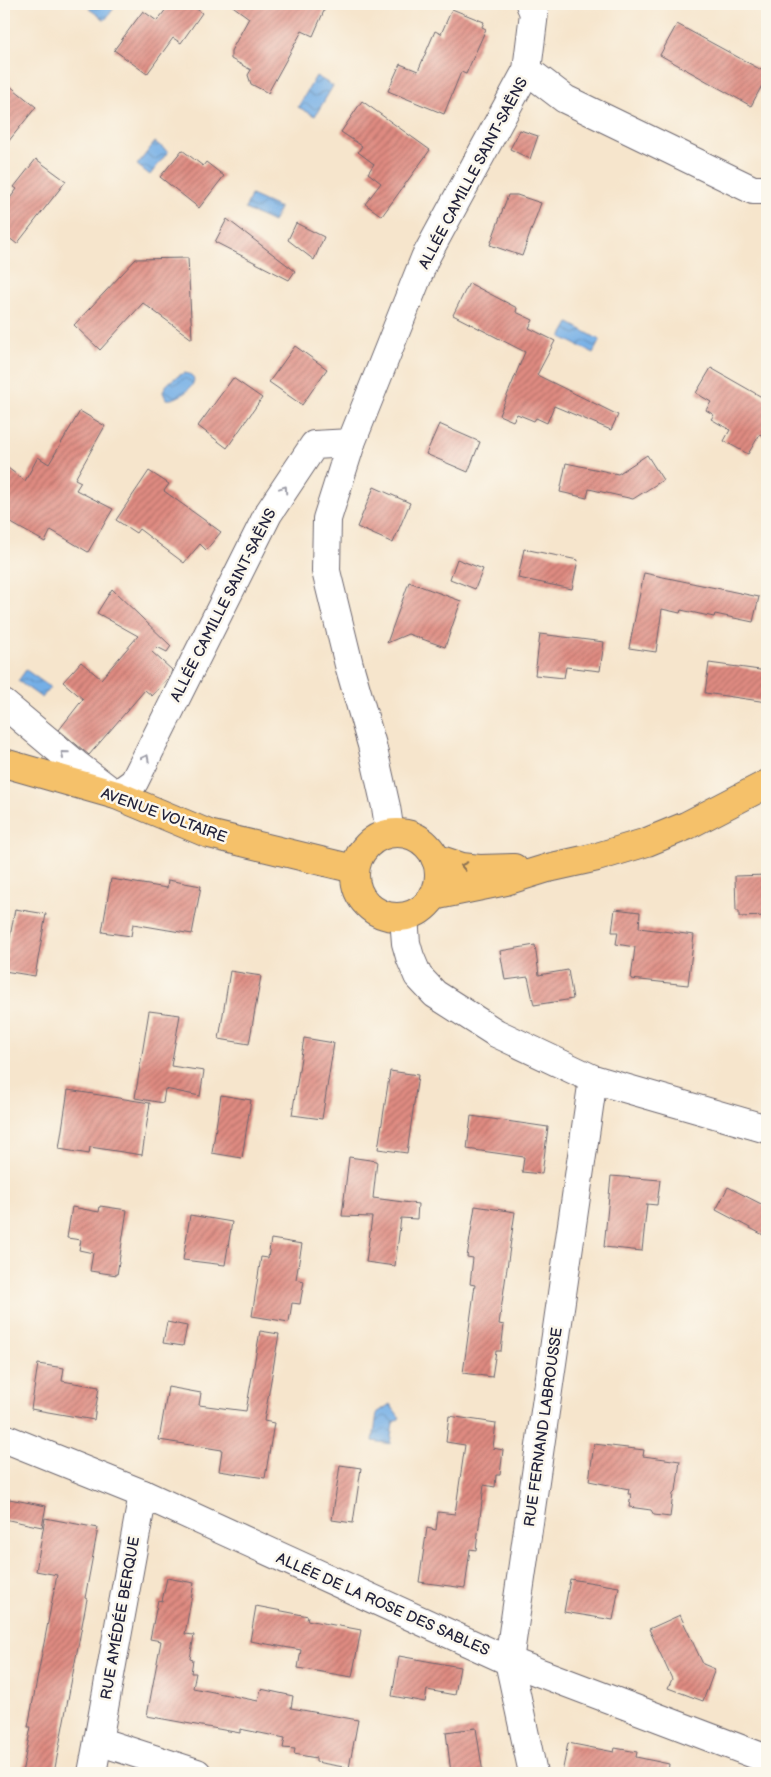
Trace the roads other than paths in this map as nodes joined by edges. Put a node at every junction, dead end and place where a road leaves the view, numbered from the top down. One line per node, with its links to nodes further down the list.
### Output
1 (530, 4): 2 (street, ALLÉE CAMILLE SAINT-SAËNS)
2 (528, 70): 3 (street, ALLÉE CAMILLE SAINT-SAËNS); 4 (street, ALLÉE CAMILLE SAINT-SAËNS)
3 (767, 190)
4 (351, 443): 8 (street, ALLÉE CAMILLE SAINT-SAËNS, one-way to 4); 9 (street, ALLÉE CAMILLE SAINT-SAËNS)
5 (4, 704): 8 (street, one-way to 5)
6 (4, 763): 8 (main road, AVENUE VOLTAIRE)
7 (767, 784): 11 (main road)
8 (116, 795): 12 (main road, AVENUE VOLTAIRE)
9 (390, 833): 10 (main road); 12 (main road)
10 (435, 858): 11 (main road, one-way to 10); 13 (main road)
11 (548, 868): 13 (main road)
12 (354, 870): 14 (main road)
13 (433, 896): 14 (main road)
14 (404, 917): 15 (street)
15 (593, 1079): 16 (street); 19 (street, RUE FERNAND LABROUSSE)
16 (767, 1129)
17 (4, 1438): 18 (street, ALLÉE DE LA ROSE DES SABLES)
18 (142, 1494): 19 (street, ALLÉE DE LA ROSE DES SABLES); 20 (street, RUE AMÉDÉE BERQUE)
19 (509, 1661): 21 (street, ALLÉE DE LA ROSE DES SABLES); 24 (street, RUE FERNAND LABROUSSE)
20 (98, 1741): 22 (street, RUE AMÉDÉE BERQUE); 23 (street)
21 (767, 1759)
22 (92, 1773)
23 (197, 1773)
24 (533, 1773)

